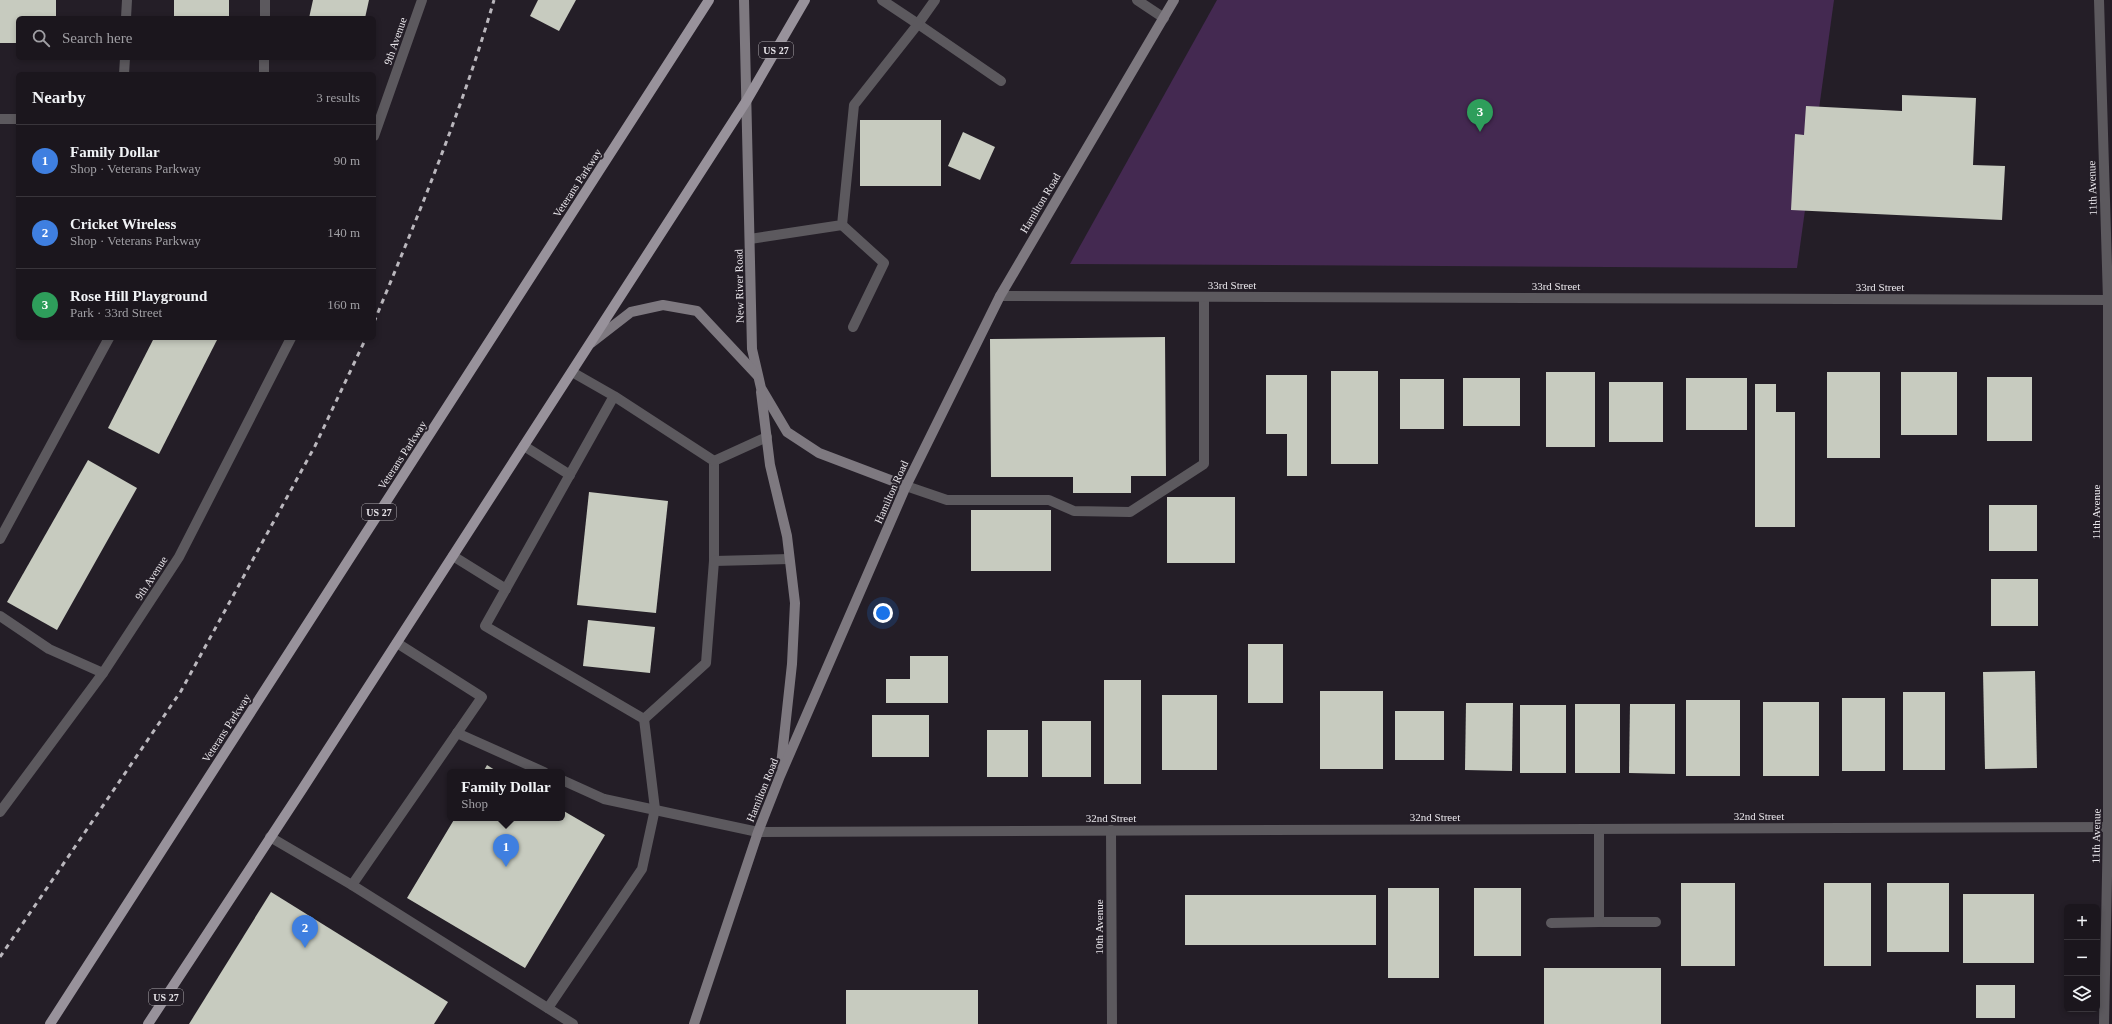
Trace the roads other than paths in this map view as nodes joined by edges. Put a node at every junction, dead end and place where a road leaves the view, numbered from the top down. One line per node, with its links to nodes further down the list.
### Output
1 (127, 0): 12 (street)
2 (265, 0): 13 (street)
3 (422, 0): 24 (street, 9th Avenue)
4 (709, 0): 69 (main road, Veterans Parkway / US 27)
5 (744, 0): 21 (street, New River Road)
6 (805, 0): 21 (main road, US 27)
7 (882, 0): 15 (street)
8 (935, 0): 15 (street)
9 (1137, 0): 14 (street)
10 (1174, 0): 14 (street, Hamilton Road)
11 (2099, 0): 29 (street, 11th Avenue)
12 (126, 16)
13 (265, 16)
14 (1164, 18): 27 (street, Hamilton Road)
15 (918, 24): 20 (street); 25 (street)
16 (125, 60): 18 (street)
17 (264, 60): 19 (street)
18 (124, 72)
19 (264, 72)
20 (1000, 81)
21 (747, 100): 26 (street, New River Road); 33 (main road, US 27)
22 (0, 119): 23 (street)
23 (16, 119)
24 (377, 122)
25 (842, 225): 26 (street); 30 (street)
26 (750, 239): 35 (street, New River Road)
27 (1000, 296): 28 (street, 33rd Street); 42 (street, Hamilton Road)
28 (1204, 297): 29 (street, 33rd Street); 42 (street)
29 (2110, 300): 59 (street, 11th Avenue)
30 (853, 327)
31 (108, 340): 43 (street)
32 (291, 340): 50 (street, 9th Avenue)
33 (591, 343): 34 (main road, US 27); 35 (street)
34 (572, 372): 37 (street); 39 (main road, US 27)
35 (758, 376): 36 (street, New River Road)
36 (761, 388): 38 (street); 42 (street, New River Road)
37 (614, 396): 40 (street); 41 (street)
38 (767, 437): 40 (street); 45 (street)
39 (524, 446): 41 (street); 44 (main road, US 27)
40 (714, 461): 46 (street)
41 (570, 475): 47 (street)
42 (906, 486): 54 (street, Hamilton Road)
43 (0, 539)
44 (453, 556): 47 (street); 49 (main road, US 27)
45 (789, 559): 46 (street); 54 (street)
46 (714, 561): 51 (street)
47 (506, 589): 51 (street)
48 (0, 616): 50 (street)
49 (397, 642): 52 (street); 63 (main road, US 27)
50 (103, 673): 56 (street, 9th Avenue)
51 (644, 718): 57 (street)
52 (457, 733): 53 (street); 64 (street)
53 (537, 769)
54 (780, 776): 62 (street, Hamilton Road)
55 (565, 781): 57 (street, 32nd Street)
56 (4, 800): 58 (street, 9th Avenue)
57 (655, 809): 62 (street, 32nd Street); 68 (street)
58 (0, 812)
59 (2110, 827): 60 (street, 32nd Street); 74 (street, 11th Avenue)
60 (1599, 828): 61 (street, 32nd Street); 65 (street)
61 (1111, 830): 62 (street, 32nd Street); 73 (street, 10th Avenue)
62 (758, 832): 72 (street, Hamilton Road)
63 (270, 837): 64 (street); 70 (main road, US 27)
64 (352, 885): 68 (street)
65 (1599, 922): 66 (street); 67 (street)
66 (1656, 922)
67 (1551, 923)
68 (548, 1008): 71 (street)
69 (50, 1024)
70 (148, 1024)
71 (574, 1024)
72 (694, 1024)
73 (1112, 1024)
74 (2104, 1024)

